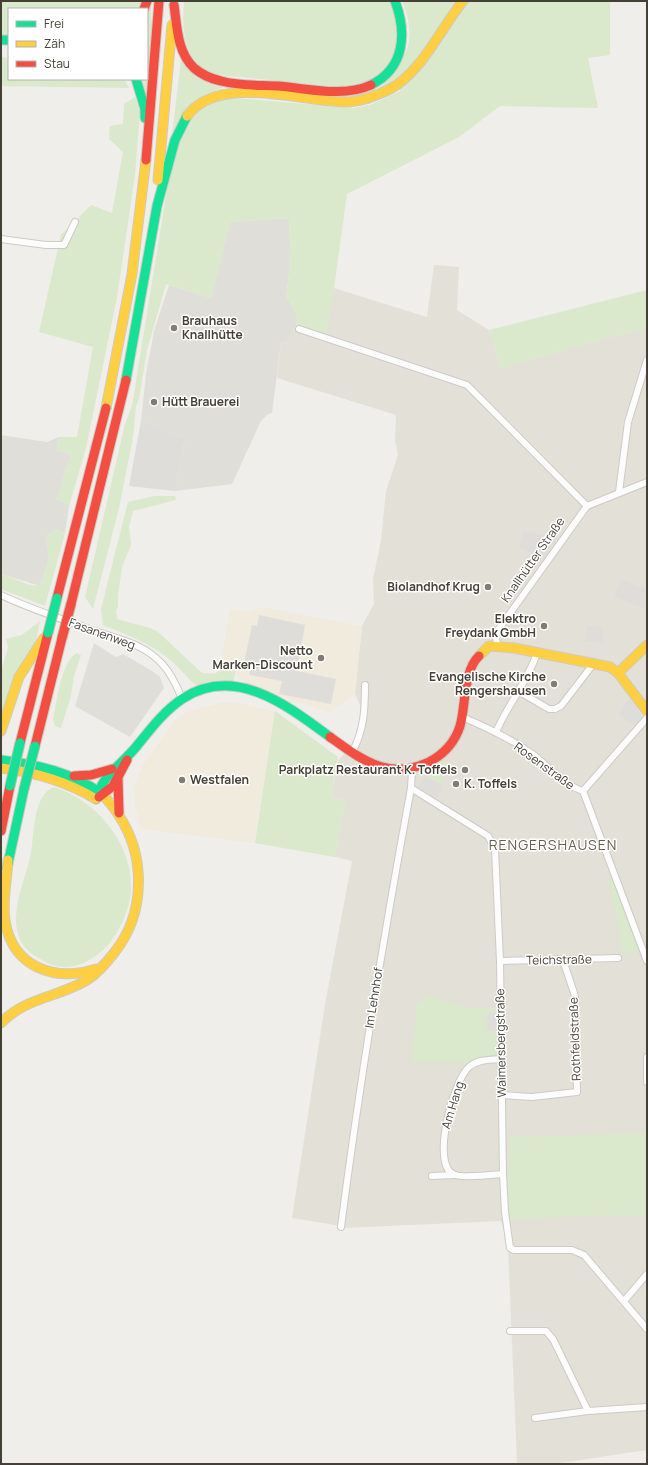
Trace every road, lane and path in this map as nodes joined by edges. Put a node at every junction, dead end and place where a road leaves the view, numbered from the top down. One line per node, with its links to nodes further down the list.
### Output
1 (159, 1): 6 (main road)
2 (395, 1): 4 (main road)
3 (463, 1): 8 (main road)
4 (174, 3): 8 (main road)
5 (136, 80): 6 (main road)
6 (144, 169): 16 (main road, bridge)
7 (74, 222): 9 (street)
8 (152, 224): 44 (main road, bridge)
9 (1, 239)
10 (299, 329): 14 (street)
11 (647, 360): 13 (street)
12 (647, 482): 13 (street)
13 (620, 492): 14 (street)
14 (587, 506): 17 (street, Knallhütter Straße)
15 (1, 595): 24 (street, Fasanenweg)
16 (48, 633): 28 (main road); 42 (main road, bridge)
17 (497, 645): 19 (main road); 26 (main road)
18 (647, 645): 21 (main road)
19 (537, 653): 20 (main road); 23 (street)
20 (594, 663): 21 (main road); 23 (street)
21 (618, 673): 25 (main road)
22 (365, 685): 30 (street)
23 (518, 691): 29 (street)
24 (182, 699): 30 (main road); 31 (main road)
25 (647, 711)
26 (462, 717): 29 (street, Rosenstraße); 35 (main road)
27 (647, 718): 39 (street, Rosenstraße)
28 (1, 731)
29 (496, 732): 39 (street, Rosenstraße)
30 (352, 753): 35 (main road)
31 (129, 755): 33 (main road); 37 (main road)
32 (1, 760): 36 (main road)
33 (116, 767): 36 (main road); 40 (main road)
34 (1, 768): 40 (main road)
35 (412, 769): 38 (street, Im Lehnhof)
36 (74, 776): 40 (main road)
37 (118, 779): 40 (main road); 41 (main road)
38 (411, 788): 48 (street, Waimersbergstraße); 59 (street, Im Lehnhof)
39 (583, 791): 49 (street)
40 (99, 794): 41 (main road); 43 (main road)
41 (119, 814): 43 (main road)
42 (1, 831)
43 (127, 831): 50 (main road)
44 (8, 860): 45 (main road); 50 (main road)
45 (1, 900)
46 (618, 958): 47 (street, Teichstraße)
47 (563, 960): 48 (street, Teichstraße); 55 (street, Rothfeldstraße)
48 (500, 961): 53 (street, Waimersbergstraße)
49 (647, 961)
50 (106, 964): 51 (main road)
51 (1, 1022)
52 (647, 1057): 54 (street)
53 (501, 1059): 55 (street, Waimersbergstraße); 57 (street, Am Hang)
54 (647, 1082)
55 (501, 1095): 56 (street, Waimersbergstraße)
56 (503, 1174): 57 (street); 61 (street, Waimersbergstraße)
57 (455, 1175): 58 (street)
58 (432, 1176)
59 (340, 1227)
60 (647, 1274): 61 (street)
61 (624, 1301): 62 (street)
62 (647, 1329)
63 (510, 1331): 65 (street)
64 (647, 1407): 65 (street)
65 (588, 1411): 66 (street)
66 (535, 1418)

